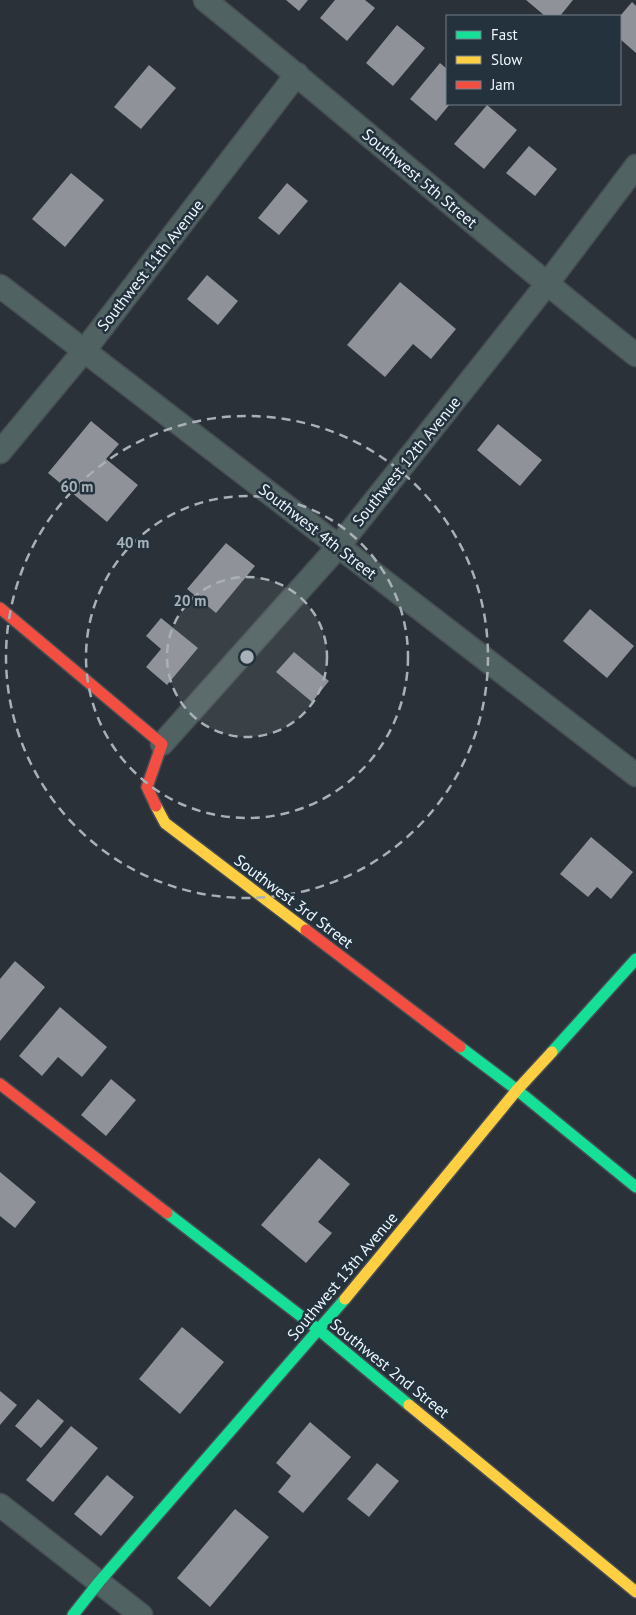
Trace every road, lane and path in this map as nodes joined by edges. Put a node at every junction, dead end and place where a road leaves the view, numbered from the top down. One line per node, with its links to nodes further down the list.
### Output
1 (205, 0): 2 (street, Southwest 5th Street)
2 (297, 74): 4 (street, Southwest 5th Street); 6 (street, Southwest 11th Avenue)
3 (636, 166): 4 (street, Southwest 12th Avenue)
4 (546, 284): 7 (street, Southwest 5th Street); 9 (street, Southwest 12th Avenue)
5 (0, 286): 6 (street, Southwest 4th Street)
6 (84, 351): 8 (street, Southwest 11th Avenue); 9 (street, Southwest 4th Street)
7 (636, 355)
8 (0, 452)
9 (338, 547): 11 (street, Southwest 12th Avenue); 12 (street, Southwest 4th Street)
10 (0, 608): 11 (street)
11 (162, 744): 15 (street, Southwest 3rd Street)
12 (636, 775)
13 (636, 959): 15 (street, Southwest 13th Avenue)
14 (0, 1084): 17 (street, Southwest 2nd Street)
15 (517, 1090): 16 (street, Southwest 3rd Street); 17 (street, Southwest 13th Avenue)
16 (636, 1188)
17 (319, 1330): 19 (street, Southwest 13th Avenue); 20 (street, Southwest 2nd Street)
18 (0, 1505): 19 (street)
19 (99, 1582): 21 (street, Southwest 13th Avenue); 22 (street)
20 (636, 1592)
21 (74, 1615)
22 (141, 1615)

